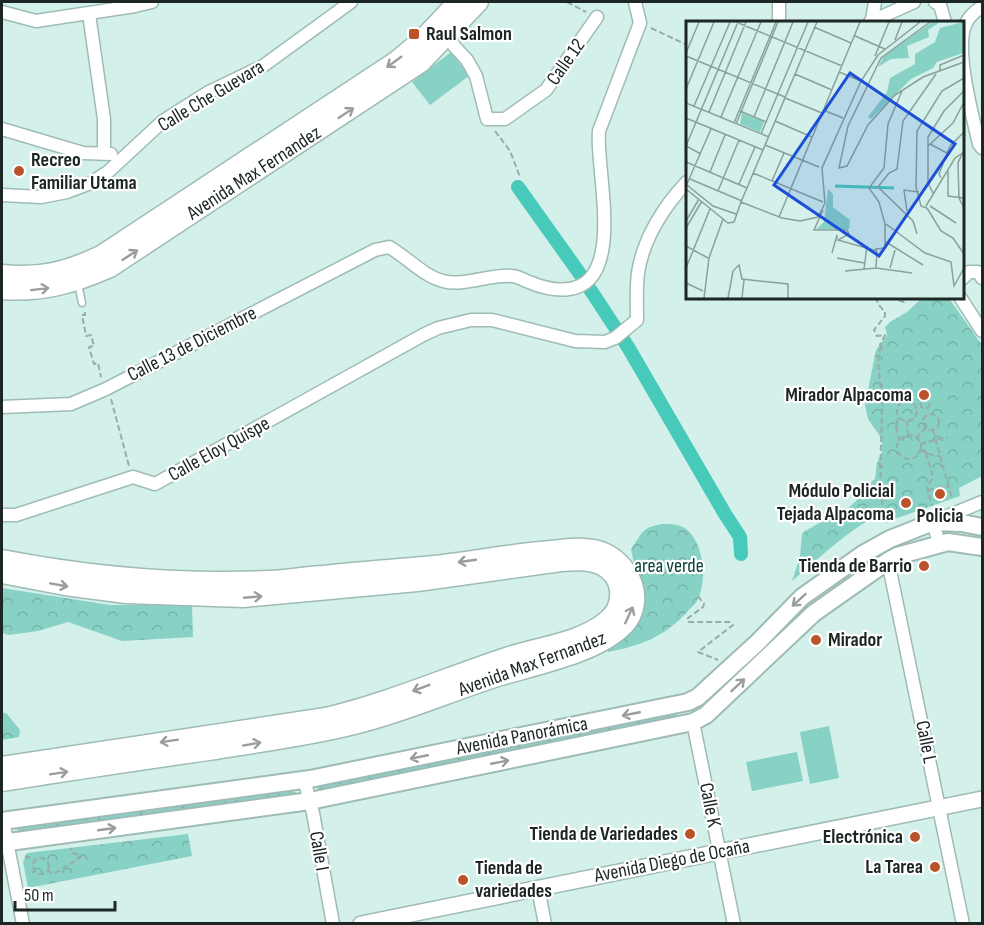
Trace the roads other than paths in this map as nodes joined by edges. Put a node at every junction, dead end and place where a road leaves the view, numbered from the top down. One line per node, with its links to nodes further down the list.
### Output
1 (153, 2): 12 (street)
2 (351, 2): 24 (street, Calle Che Guevara)
3 (457, 2): 17 (main road, Avenida Max Fernandez)
4 (479, 2): 17 (main road, Avenida Max Fernandez)
5 (635, 2): 35 (street, Calle 13 de Diciembre)
6 (780, 2): 14 (street)
7 (875, 2): 15 (street)
8 (914, 2): 15 (street)
9 (935, 2): 16 (street)
10 (982, 7): 18 (street)
11 (2, 12): 12 (street)
12 (89, 14): 23 (street)
13 (597, 17): 17 (street, Calle 12)
14 (779, 21)
15 (871, 21)
16 (945, 21)
17 (443, 29): 28 (main road, Avenida Max Fernandez)
18 (963, 31)
19 (963, 58): 20 (street)
20 (977, 113): 22 (street)
21 (2, 129): 23 (street)
22 (982, 148)
23 (104, 153): 24 (street)
24 (124, 157): 26 (street, Calle Che Guevara)
25 (686, 183): 38 (street, Calle Eloy Quispe)
26 (2, 195)
27 (2, 274): 28 (main road, Avenida Max Fernandez)
28 (76, 275): 31 (main road, Avenida Max Fernandez, one-way to 28); 33 (lane)
29 (963, 278): 30 (street)
30 (982, 278)
31 (2, 290)
32 (961, 298): 34 (street)
33 (82, 303)
34 (982, 332)
35 (2, 407)
36 (982, 502): 37 (street)
37 (933, 514): 39 (main road, Avenida Panorámica); 40 (main road, Avenida Panorámica); 41 (street)
38 (2, 515)
39 (982, 527)
40 (882, 543): 44 (main road); 47 (main road, Avenida Panorámica, one-way to 47)
41 (939, 544): 42 (main road, Avenida Panorámica); 44 (main road, Avenida Panorámica)
42 (982, 547)
43 (2, 559): 46 (main road, Avenida Max Fernandez)
44 (888, 561): 49 (main road, Avenida Panorámica, one-way to 44); 55 (street, Calle L)
45 (2, 574): 46 (main road, Avenida Max Fernandez, one-way to 46)
46 (219, 589): 48 (main road, Avenida Max Fernandez)
47 (688, 702): 49 (main road); 51 (main road, Avenida Panorámica, one-way to 51)
48 (350, 719): 50 (main road, Avenida Max Fernandez, one-way to 50); 52 (main road, Avenida Max Fernandez, one-way to 48)
49 (693, 722): 54 (main road, Avenida Panorámica, one-way to 49); 58 (street, Calle K)
50 (2, 766)
51 (304, 779): 54 (street, Calle I); 56 (main road, Avenida Panorámica)
52 (2, 782)
53 (982, 799): 55 (street, Avenida Diego de Ocaña)
54 (310, 801): 57 (main road, Avenida Panorámica, one-way to 54); 61 (street, Calle I)
55 (939, 808): 58 (street, Avenida Diego de Ocaña); 65 (street, Calle L)
56 (2, 821): 57 (street)
57 (4, 843): 60 (street)
58 (719, 852): 59 (street, Avenida Diego de Ocaña); 64 (street, Calle K)
59 (538, 888): 62 (street, Avenida Diego de Ocaña); 63 (street)
60 (23, 924)
61 (333, 924)
62 (361, 924)
63 (545, 924)
64 (734, 924)
65 (963, 924)

